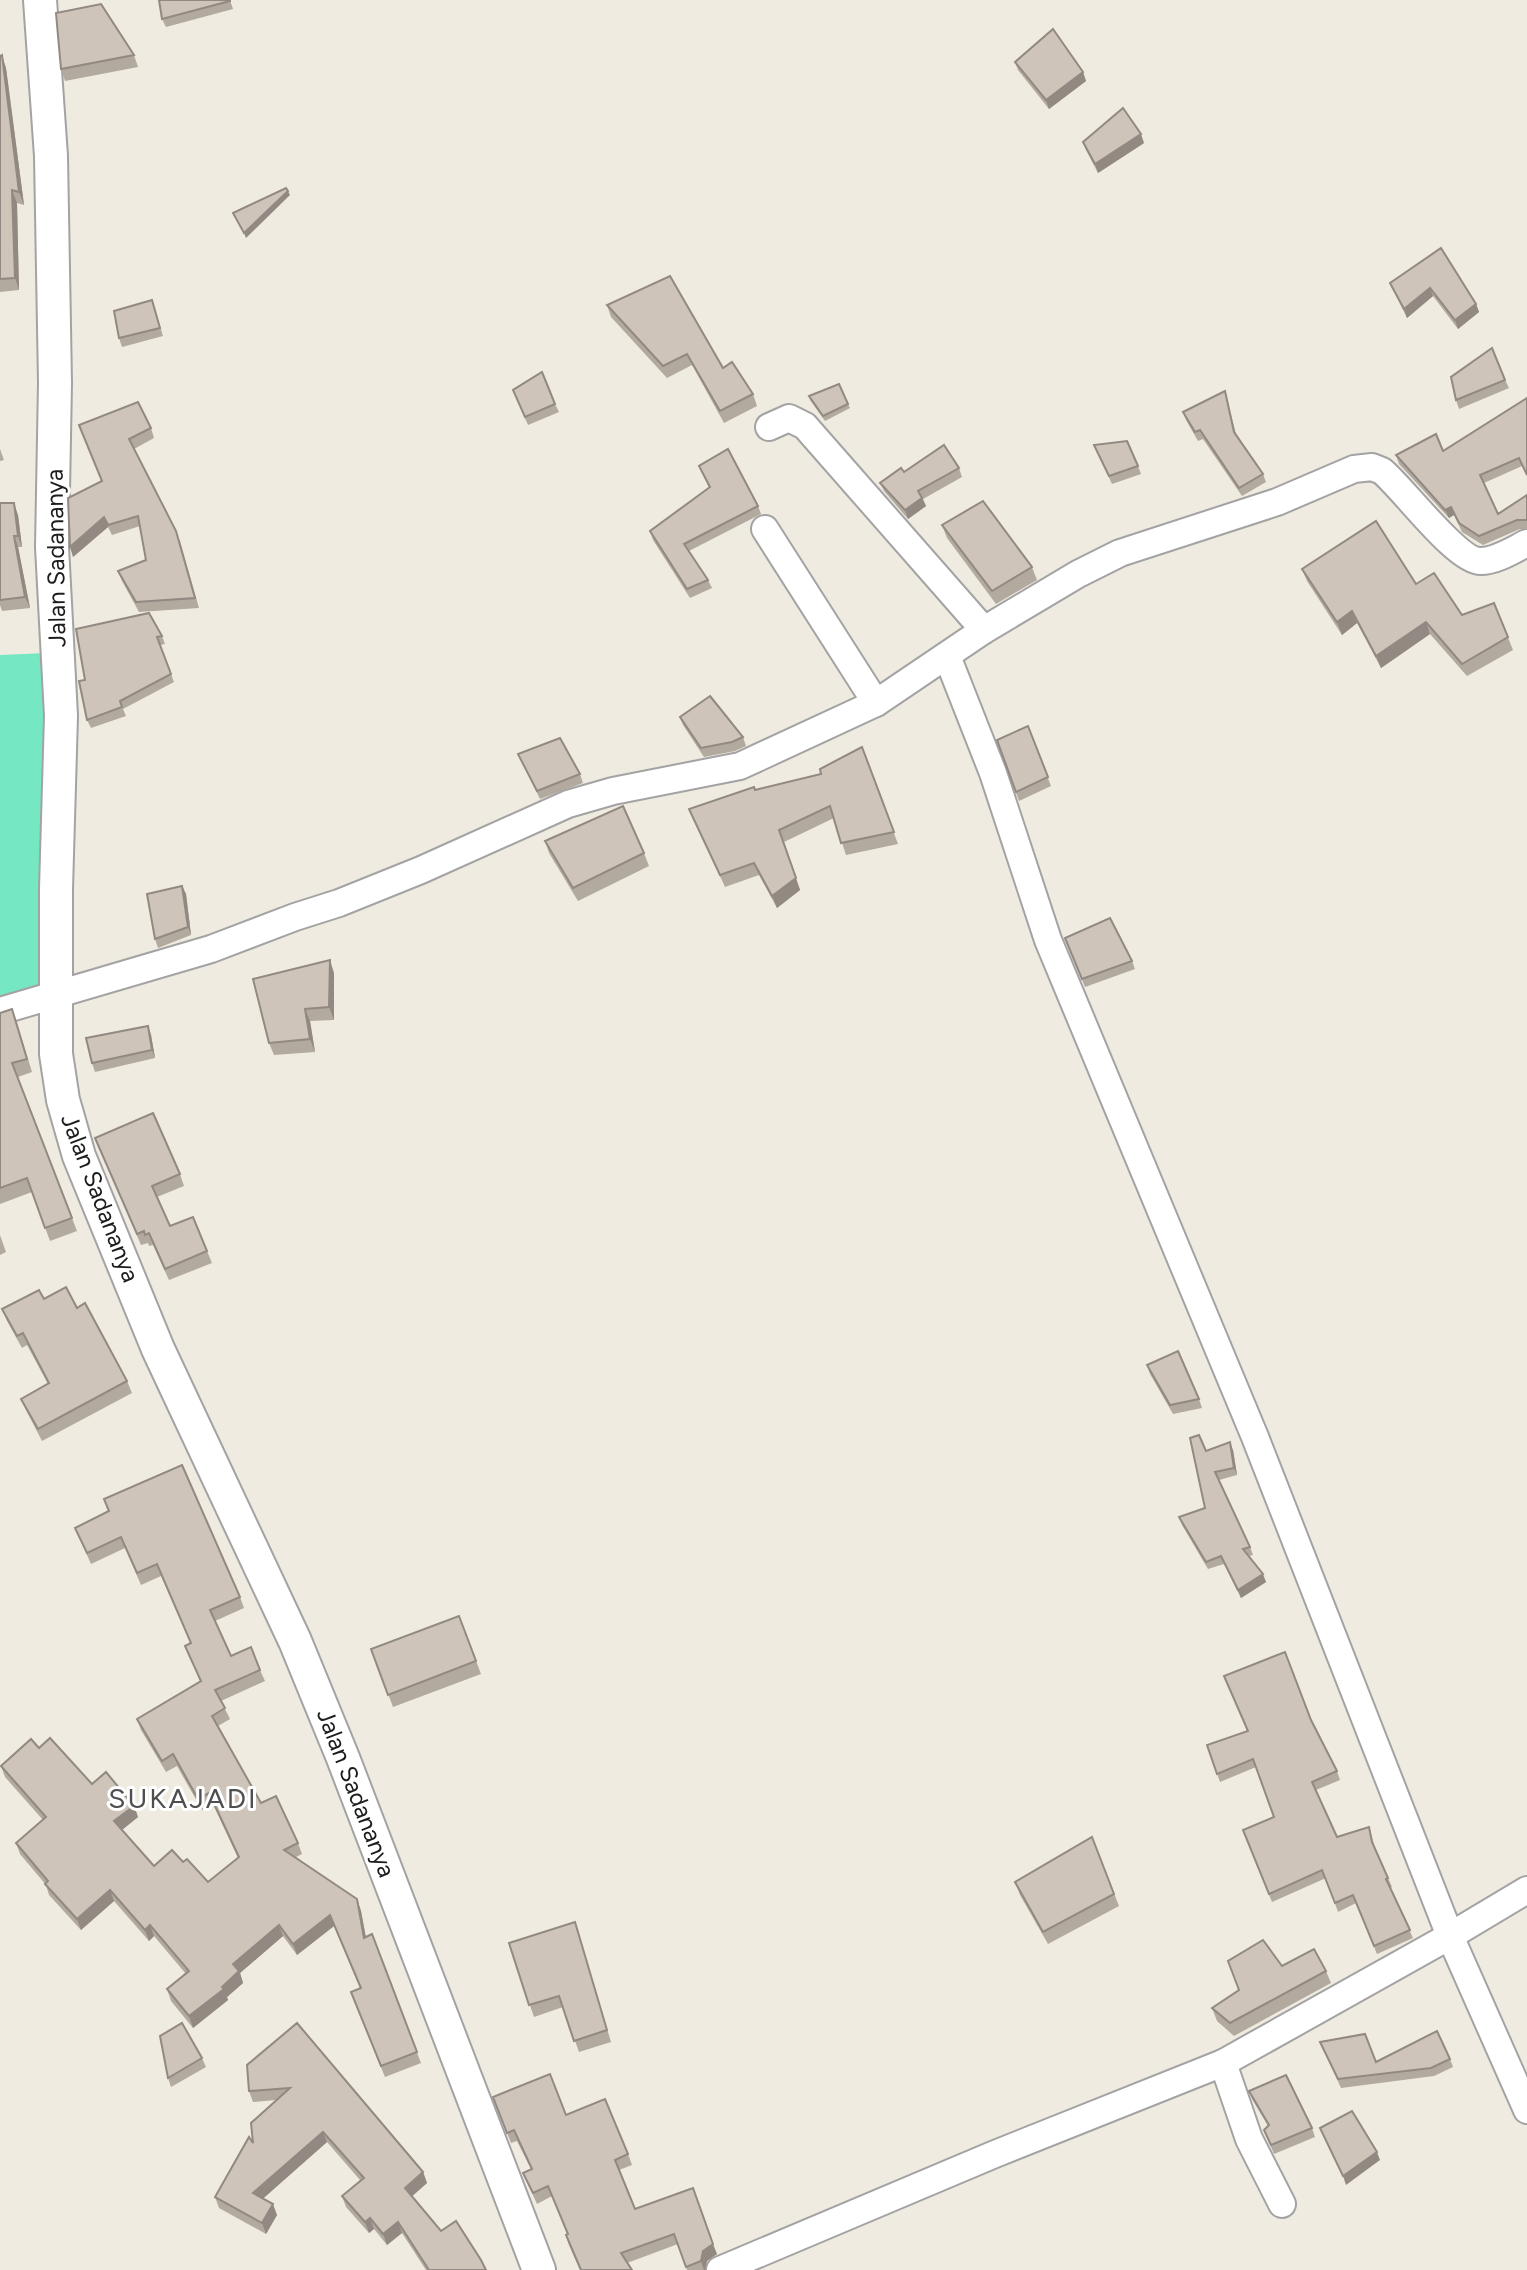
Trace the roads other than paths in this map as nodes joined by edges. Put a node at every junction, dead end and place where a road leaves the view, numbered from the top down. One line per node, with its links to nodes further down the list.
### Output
1 (40, 0): 8 (street, Jalan Sadananya)
2 (769, 427): 5 (street)
3 (765, 529): 7 (street)
4 (1527, 543): 5 (street)
5 (984, 630): 6 (street)
6 (947, 656): 7 (street); 11 (street)
7 (876, 703): 8 (street)
8 (56, 995): 9 (street); 15 (street, Jalan Sadananya)
9 (0, 1011)
10 (1527, 1890): 11 (street)
11 (1450, 1936): 12 (street); 13 (street)
12 (1223, 2063): 14 (street); 16 (street)
13 (1527, 2110)
14 (1282, 2204)
15 (539, 2270)
16 (720, 2270)

